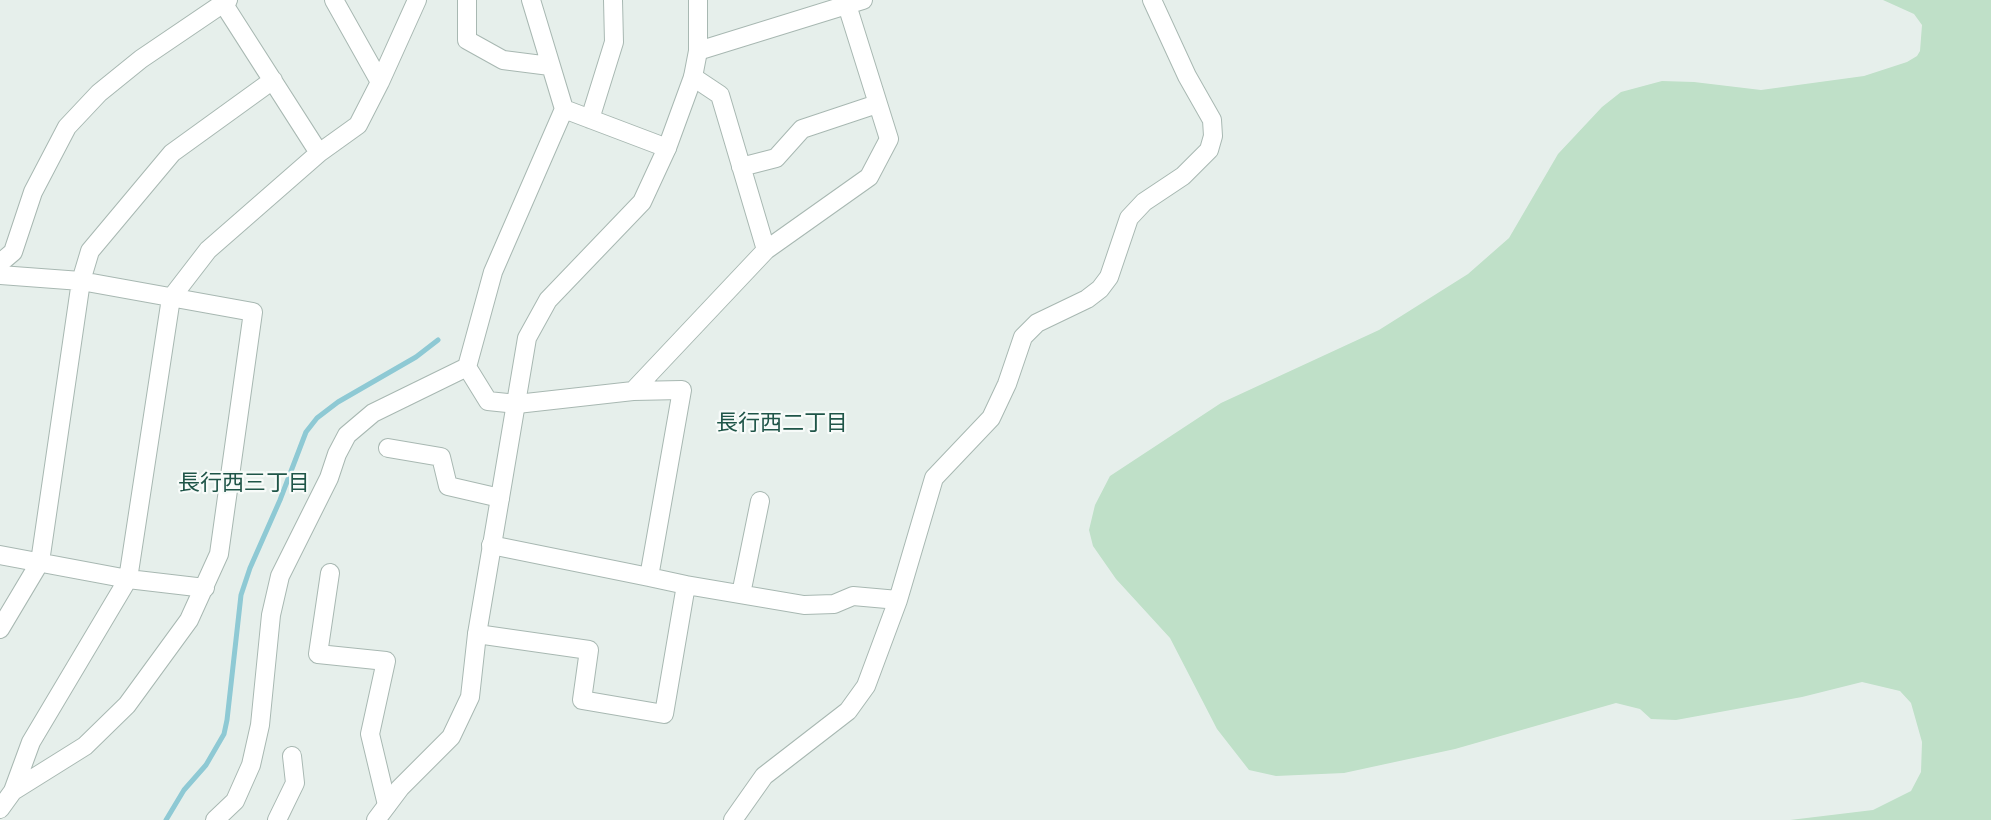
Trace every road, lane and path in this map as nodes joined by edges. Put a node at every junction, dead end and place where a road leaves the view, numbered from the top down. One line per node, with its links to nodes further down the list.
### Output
1 (334, 0): 14 (street)
2 (417, 0): 14 (street)
3 (467, 0): 11 (street)
4 (531, 0): 11 (street)
5 (613, 0): 17 (street)
6 (698, 0): 10 (street)
7 (1152, 0): 41 (street)
8 (225, 2): 13 (street); 22 (street)
9 (855, 2): 10 (street); 15 (street)
10 (698, 51): 12 (street)
11 (550, 66): 16 (street)
12 (693, 77): 18 (street); 20 (street)
13 (273, 80): 19 (street); 24 (street)
14 (380, 82): 19 (street)
15 (877, 104): 20 (street); 21 (street)
16 (564, 109): 17 (street); 26 (street)
17 (590, 119): 18 (street)
18 (667, 148): 28 (street)
19 (319, 153): 25 (street)
20 (741, 167): 21 (street)
21 (766, 250): 27 (street)
22 (0, 263)
23 (0, 275): 24 (street)
24 (81, 281): 25 (street); 34 (street)
25 (171, 298): 37 (street); 39 (street)
26 (467, 367): 28 (street); 48 (street)
27 (633, 391): 28 (street); 36 (street)
28 (517, 404): 30 (street)
29 (388, 448): 30 (street)
30 (500, 498): 32 (street)
31 (760, 501): 40 (street)
32 (491, 545): 36 (street); 43 (street)
33 (0, 555): 34 (street)
34 (40, 562): 37 (street); 42 (street)
35 (330, 573): 47 (street)
36 (649, 577): 38 (street)
37 (128, 579): 39 (street); 45 (street)
38 (686, 585): 40 (street); 43 (street)
39 (205, 588): 45 (street)
40 (741, 594): 41 (street)
41 (898, 600): 50 (street)
42 (0, 629)
43 (477, 634): 47 (street)
44 (292, 756): 49 (street)
45 (13, 791): 46 (street)
46 (0, 809)
47 (381, 813)
48 (214, 820)
49 (277, 820)
50 (733, 820)

